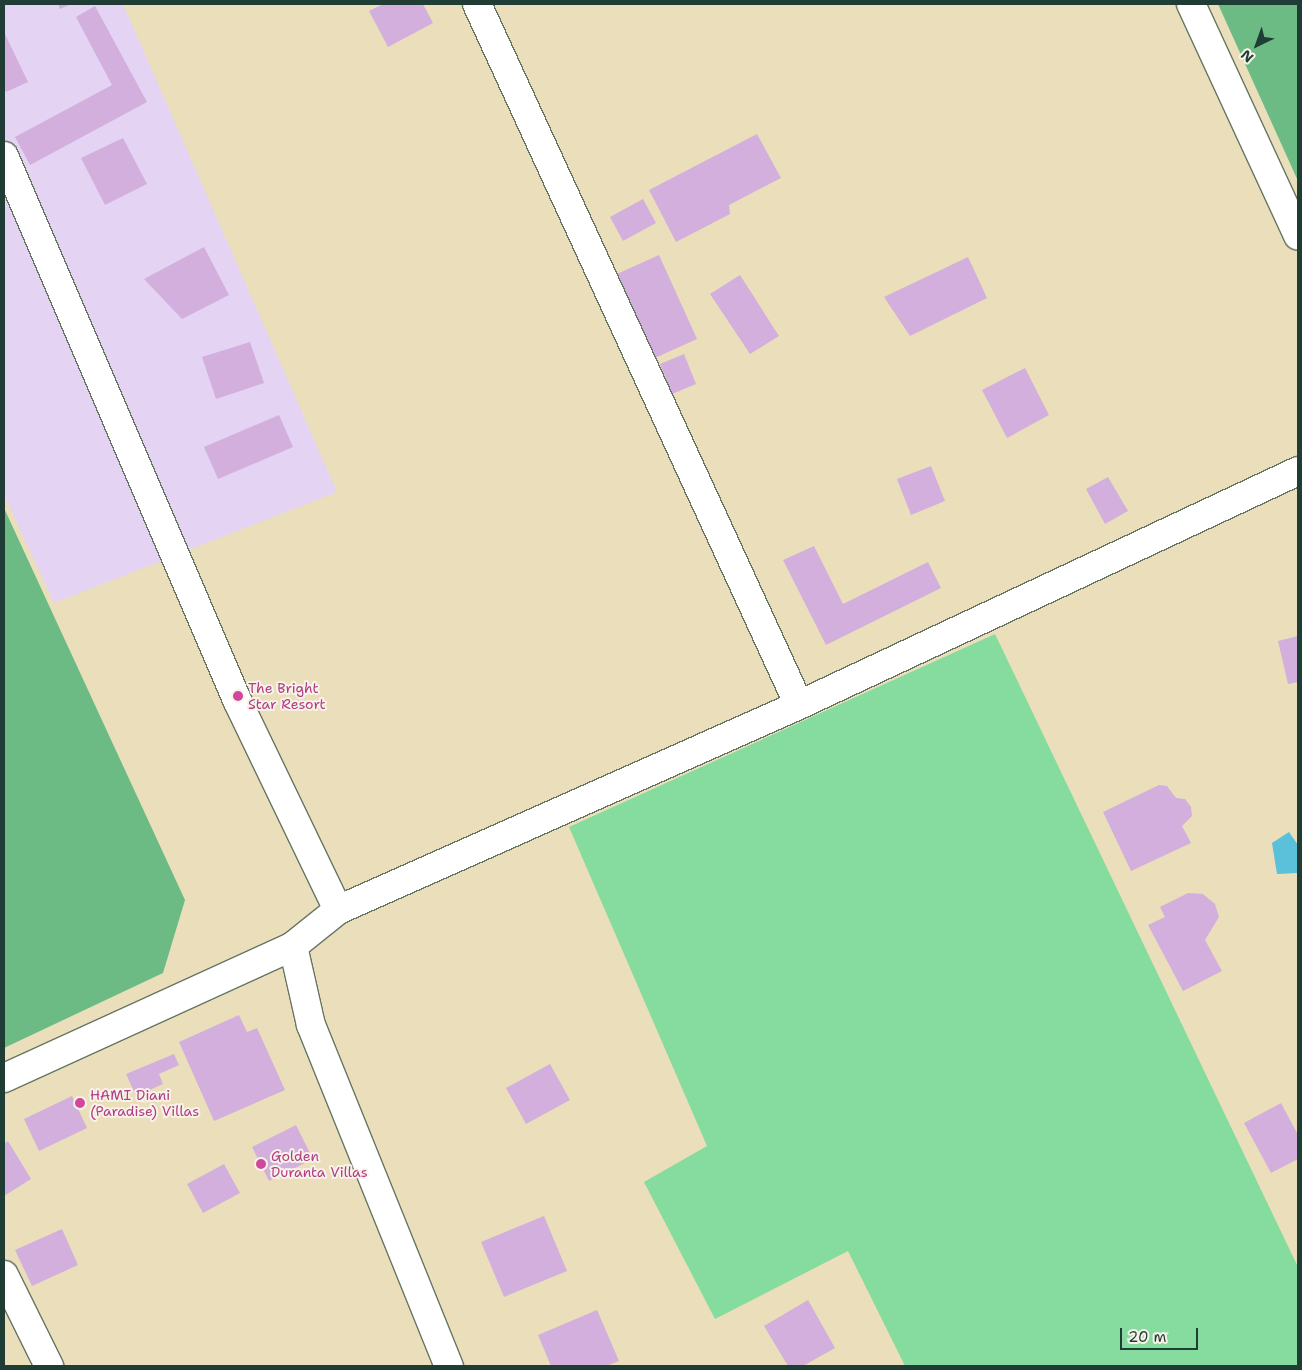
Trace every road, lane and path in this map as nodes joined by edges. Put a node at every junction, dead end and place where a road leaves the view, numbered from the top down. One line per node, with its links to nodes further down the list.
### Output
1 (477, 4): 6 (street)
2 (1191, 4): 4 (street)
3 (4, 156): 7 (street)
4 (1298, 236)
5 (1298, 470): 6 (street)
6 (800, 705): 7 (street)
7 (338, 910): 8 (street)
8 (293, 946): 9 (street); 12 (street)
9 (4, 1078)
10 (4, 1275): 11 (street)
11 (49, 1366)
12 (449, 1366)

